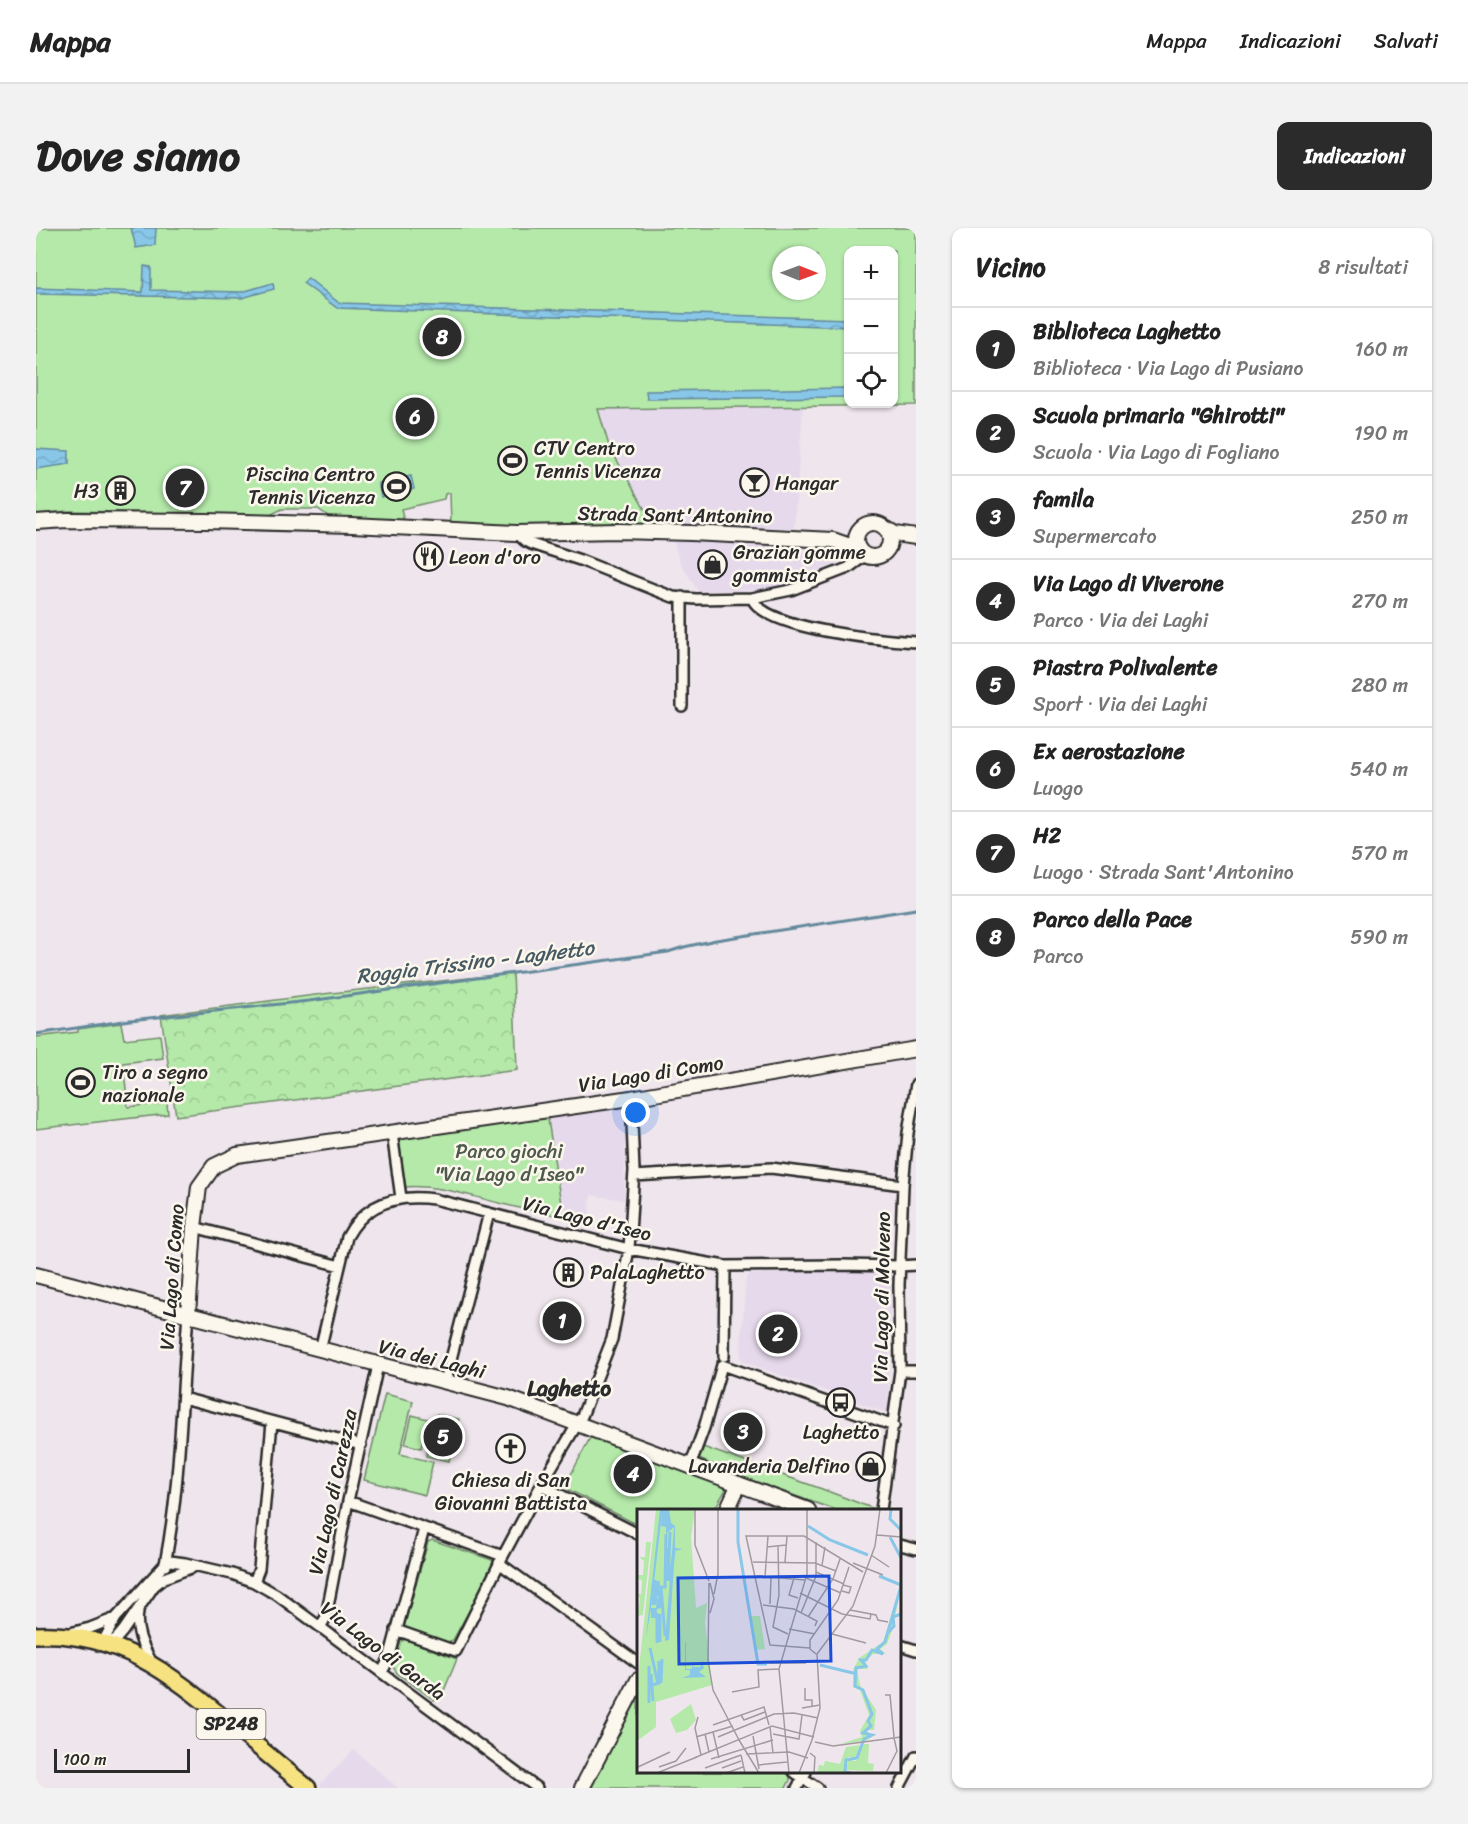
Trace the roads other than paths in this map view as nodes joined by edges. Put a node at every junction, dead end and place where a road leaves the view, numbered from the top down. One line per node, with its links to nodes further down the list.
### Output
1 (36, 522): 4 (street, Strada Sant'Antonino)
2 (861, 529): 3 (street, Strada Sant'Antonino); 6 (street, Strada Sant'Antonino); 8 (street)
3 (887, 529): 5 (street, Strada Sant'Antonino); 7 (street)
4 (516, 533): 6 (street, Strada Sant'Antonino); 9 (street, Strada Sant'Antonino)
5 (916, 538): 7 (street, Strada Sant'Antonino)
6 (833, 540): 8 (street, Strada Sant'Antonino)
7 (888, 549): 8 (street, Strada Sant'Antonino)
8 (862, 552): 10 (street, Strada Sant'Antonino)
9 (682, 597): 10 (street, Strada Sant'Antonino); 12 (street)
10 (752, 598): 11 (street)
11 (916, 642)
12 (682, 706)
13 (916, 1049): 15 (street, Via Lago di Como)
14 (916, 1084): 16 (street, Via Lago di Molveno)
15 (631, 1098): 17 (street, Via Lago di Como); 18 (street)
16 (912, 1128): 19 (street, Via Lago di Molveno)
17 (392, 1133): 20 (street); 22 (street, Via Lago di Como)
18 (634, 1176): 19 (street); 23 (street)
19 (903, 1185): 27 (street, Via Lago di Molveno)
20 (401, 1198): 21 (street, Via Lago d'Iseo); 25 (street, Via Lago d'Iseo)
21 (489, 1213): 23 (street, Via Lago d'Iseo); 35 (street)
22 (194, 1227): 25 (street); 29 (street, Via Lago di Como)
23 (629, 1249): 26 (street, Via Lago d'Iseo); 38 (street)
24 (916, 1265): 27 (street, Via Lago d'Iseo)
25 (340, 1266): 30 (street, Via Lago d'Iseo)
26 (725, 1266): 27 (street, Via Lago d'Iseo); 31 (street)
27 (899, 1266): 33 (street, Via Lago di Molveno)
28 (36, 1275): 29 (street, Via dei Laghi)
29 (188, 1315): 30 (street, Via dei Laghi); 36 (street, Via Lago di Como)
30 (320, 1350): 32 (street, Via dei Laghi)
31 (723, 1361): 39 (street); 41 (street)
32 (378, 1365): 35 (street, Via dei Laghi); 40 (street, Via Lago di Carezza)
33 (900, 1371): 34 (street); 39 (street, Via Lago di Molveno)
34 (916, 1371)
35 (445, 1382): 38 (street, Via dei Laghi)
36 (183, 1398): 37 (street); 53 (street, Via Lago di Como)
37 (272, 1422): 40 (street); 56 (street)
38 (578, 1424): 41 (street, Via dei Laghi); 43 (street)
39 (894, 1426): 47 (street, Via Lago di Molveno)
40 (361, 1445): 44 (street, Via Lago di Carezza)
41 (690, 1466): 42 (street, Via dei Laghi)
42 (739, 1484): 45 (street); 46 (street, Via dei Laghi)
43 (541, 1485): 49 (street); 52 (street)
44 (348, 1501): 48 (street); 59 (street, Via Lago di Carezza)
45 (727, 1509)
46 (805, 1509)
47 (881, 1509)
48 (424, 1528): 52 (street); 60 (street)
49 (637, 1533)
50 (901, 1545): 51 (street)
51 (916, 1549)
52 (501, 1560): 60 (street); 66 (street)
53 (165, 1564): 54 (street, Via Lago di Garda); 55 (street); 58 (street)
54 (196, 1566): 55 (street); 56 (street, Via Lago di Garda)
55 (171, 1574): 57 (street)
56 (254, 1582): 59 (street, Via Lago di Garda)
57 (139, 1610): 63 (street); 67 (street)
58 (116, 1618): 62 (street); 63 (street)
59 (321, 1626): 68 (street, Via Lago di Garda)
60 (396, 1630): 68 (street)
61 (36, 1635): 62 (main road, SP248)
62 (62, 1635): 63 (main road, SP248)
63 (107, 1644): 67 (main road, SP248)
64 (901, 1644): 65 (street)
65 (916, 1650)
66 (637, 1662)
67 (152, 1663): 72 (main road, SP248)
68 (382, 1672): 73 (street, Via Lago di Garda)
69 (637, 1684): 74 (street)
70 (916, 1756): 77 (street)
71 (804, 1775): 75 (street); 76 (street)
72 (308, 1788)
73 (537, 1788)
74 (582, 1788)
75 (797, 1788)
76 (818, 1788)
77 (899, 1788)

